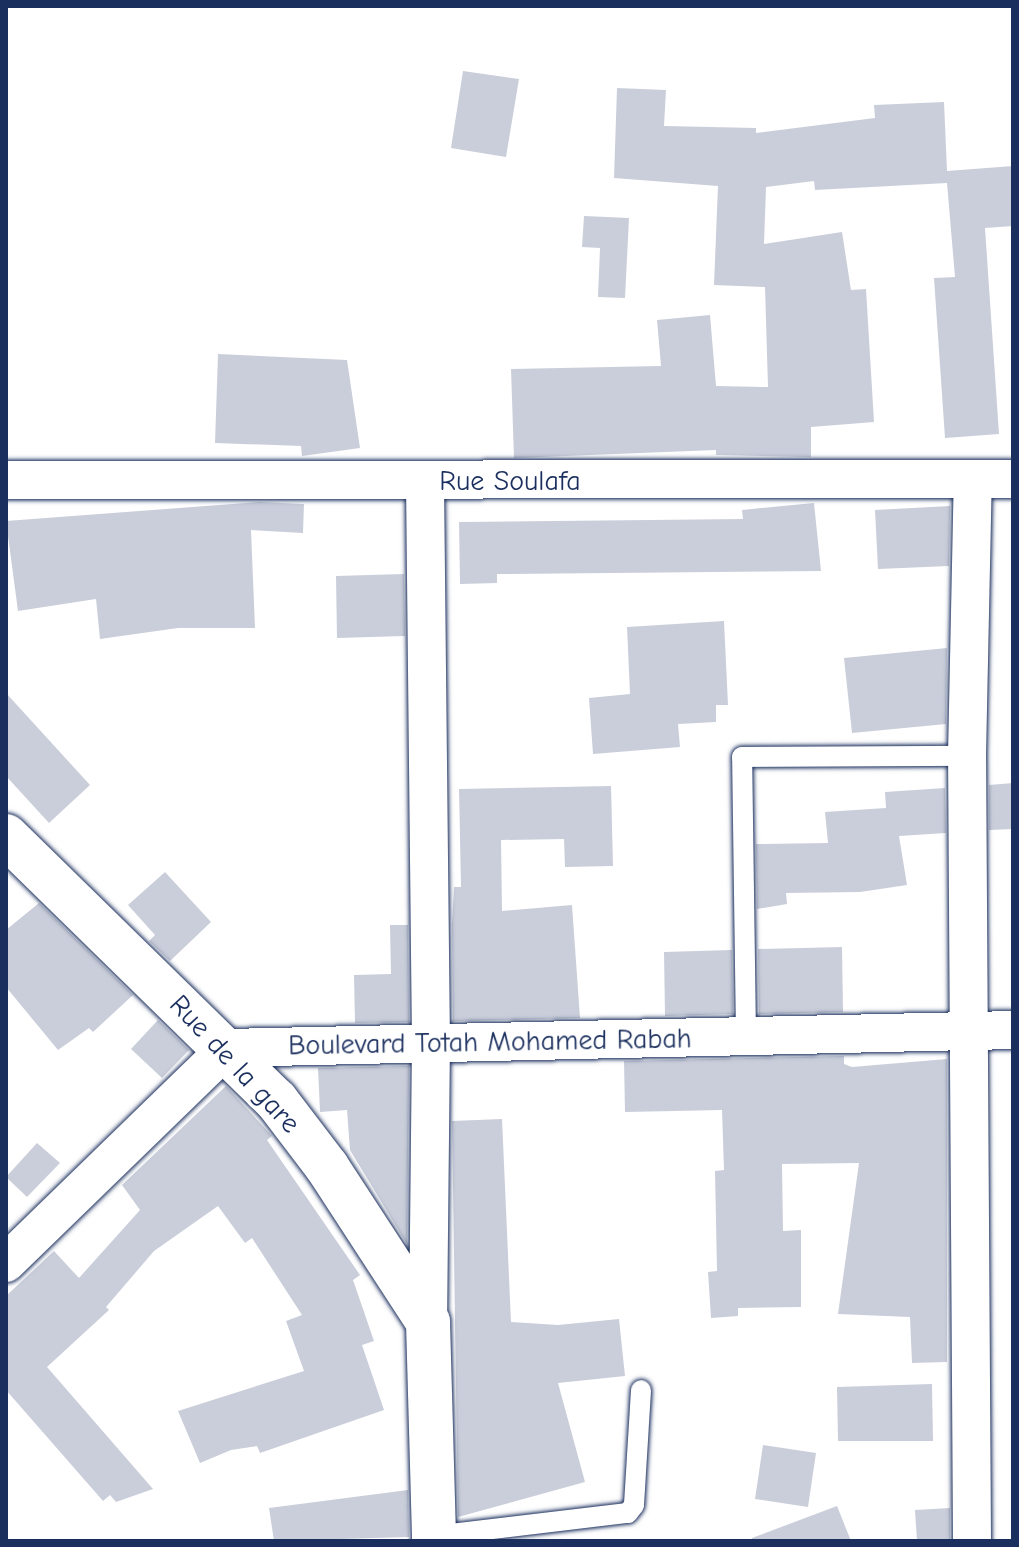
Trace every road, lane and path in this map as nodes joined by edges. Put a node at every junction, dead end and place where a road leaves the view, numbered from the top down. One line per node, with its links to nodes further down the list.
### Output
1 (973, 479): 2 (street, Rue Soulafa); 4 (street, Rue Soulafa); 5 (street)
2 (1013, 479)
3 (6, 480): 4 (street, Rue Soulafa)
4 (425, 482): 10 (street)
5 (967, 756): 7 (street); 9 (lane)
6 (6, 836): 11 (main road, Rue de la gare)
7 (973, 1030): 8 (street, Boulevard Totah Mohamed Rabah); 9 (street, Boulevard Totah Mohamed Rabah); 16 (street)
8 (1013, 1030)
9 (746, 1036): 10 (street, Boulevard Totah Mohamed Rabah)
10 (431, 1041): 11 (street, Boulevard Totah Mohamed Rabah); 13 (street)
11 (227, 1048): 12 (street); 13 (main road, Rue de la gare)
12 (6, 1263)
13 (428, 1322): 15 (main road)
14 (641, 1390): 15 (lane)
15 (434, 1538)
16 (972, 1541)

